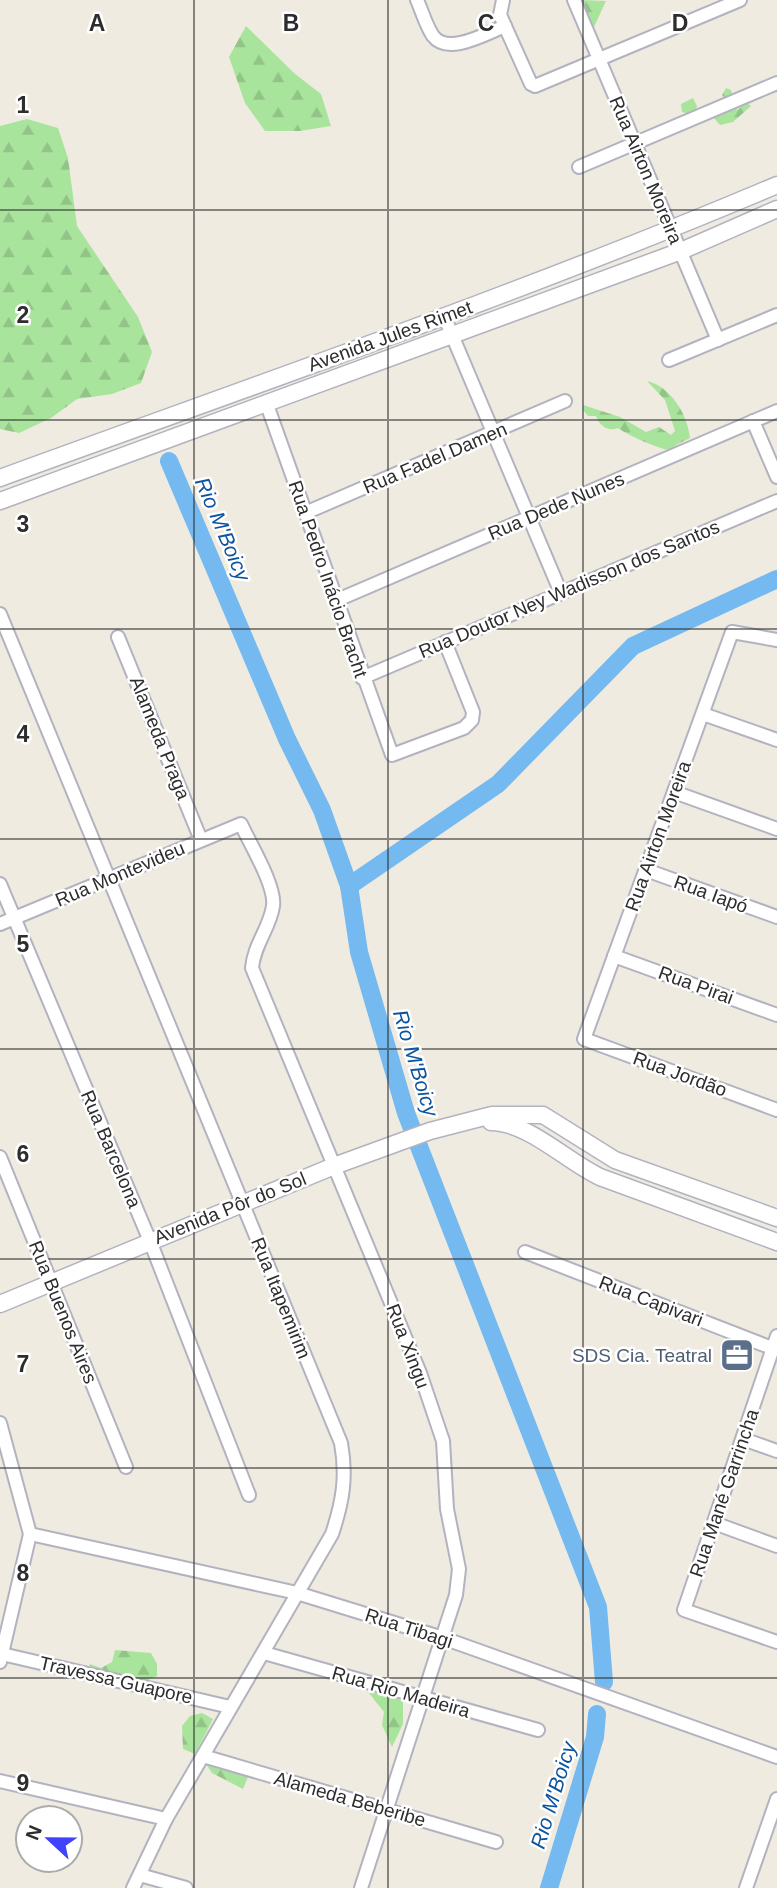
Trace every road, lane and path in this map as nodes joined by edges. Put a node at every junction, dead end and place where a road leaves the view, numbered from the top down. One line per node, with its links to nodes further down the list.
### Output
1 (417, 0): 5 (street)
2 (503, 0): 5 (street)
3 (574, 0): 6 (street, Rua Airton Moreira)
4 (740, 0): 6 (street)
5 (505, 26): 6 (street)
6 (599, 61): 8 (street, Rua Airton Moreira)
7 (777, 83): 8 (street)
8 (634, 144): 9 (street); 12 (street, Rua Airton Moreira)
9 (579, 167)
10 (777, 185): 12 (main road, Avenida Jules Rimet)
11 (777, 209): 13 (main road, Avenida Jules Rimet)
12 (671, 230): 13 (street, Rua Airton Moreira); 15 (main road, Avenida Jules Rimet)
13 (681, 251): 16 (main road, Avenida Jules Rimet); 17 (street, Rua Airton Moreira)
14 (777, 315): 17 (street)
15 (443, 316): 16 (street); 25 (main road, Avenida Jules Rimet)
16 (452, 336): 20 (main road, Avenida Jules Rimet); 23 (street)
17 (718, 340): 18 (street)
18 (669, 360)
19 (565, 401): 23 (street, Rua Fadel Damen)
20 (266, 402): 26 (main road, Avenida Jules Rimet); 28 (street, Rua Pedro Inácio Bracht)
21 (777, 411): 22 (street, Rua Dede Nunes)
22 (753, 421): 24 (street); 29 (street, Rua Dede Nunes)
23 (493, 433): 28 (street, Rua Fadel Damen); 29 (street)
24 (777, 477)
25 (0, 478)
26 (0, 501)
27 (777, 501): 30 (street, Rua Doutor Ney Wadisson dos Santos)
28 (305, 513): 31 (street, Rua Pedro Inácio Bracht)
29 (529, 518): 30 (street); 31 (street, Rua Dede Nunes)
30 (561, 593): 35 (street, Rua Doutor Ney Wadisson dos Santos)
31 (335, 601): 36 (street, Rua Pedro Inácio Bracht)
32 (0, 614): 44 (street, Rua Itapemirim)
33 (118, 637): 42 (street, Alameda Praga)
34 (777, 640): 37 (street, Rua Airton Moreira)
35 (445, 642): 36 (street, Rua Doutor Ney Wadisson dos Santos); 36 (street, Rua Pedro Inácio Bracht)
36 (362, 678)
37 (703, 714): 38 (street); 39 (street, Rua Airton Moreira)
38 (777, 740)
39 (674, 792): 41 (street); 43 (street, Rua Airton Moreira)
40 (241, 824): 42 (street, Rua Montevideu); 58 (street, Rua Xingu)
41 (777, 829)
42 (201, 840): 44 (street, Rua Montevideu)
43 (646, 870): 46 (street, Rua Iapó); 49 (street, Rua Airton Moreira)
44 (107, 879): 47 (street, Rua Montevideu); 60 (street, Rua Itapemirim)
45 (0, 884): 47 (street, Rua Barcelona)
46 (777, 917)
47 (14, 918): 48 (street, Rua Montevideu); 62 (street, Rua Barcelona)
48 (0, 924)
49 (614, 956): 50 (street, Rua Pirai); 51 (street, Rua Airton Moreira)
50 (777, 1014)
51 (584, 1039): 52 (street, Rua Jordão)
52 (777, 1110)
53 (542, 1115): 54 (main road, Avenida Pôr do Sol); 55 (main road); 56 (main road, Avenida Pôr do Sol)
54 (464, 1122): 55 (main road, Avenida Pôr do Sol); 58 (main road, Avenida Pôr do Sol)
55 (538, 1140): 59 (main road, Avenida Pôr do Sol)
56 (588, 1146): 59 (main road); 61 (main road, Avenida Pôr do Sol)
57 (0, 1157): 65 (street, Rua Buenos Aires)
58 (334, 1166): 60 (main road, Avenida Pôr do Sol); 77 (street, Rua Xingu)
59 (575, 1166): 63 (main road, Avenida Pôr do Sol)
60 (242, 1204): 62 (main road, Avenida Pôr do Sol); 76 (street, Rua Itapemirim)
61 (777, 1218)
62 (150, 1241): 65 (main road, Avenida Pôr do Sol); 72 (street, Rua Barcelona)
63 (777, 1242)
64 (525, 1251): 67 (street, Rua Capivari)
65 (51, 1283): 66 (main road, Avenida Pôr do Sol); 71 (street, Rua Buenos Aires)
66 (0, 1304)
67 (776, 1345): 69 (street, Rua Mané Garrincha)
68 (0, 1423): 74 (street)
69 (743, 1439): 70 (street); 73 (street, Rua Mané Garrincha)
70 (777, 1451)
71 (127, 1467)
72 (249, 1495)
73 (714, 1523): 75 (street); 78 (street, Rua Mané Garrincha)
74 (30, 1534): 76 (street, Rua Tibagi); 80 (street)
75 (777, 1546)
76 (297, 1593): 77 (street, Rua Tibagi); 79 (street, Rua Itapemirim)
77 (443, 1638): 81 (street, Rua Xingu); 85 (street, Rua Tibagi)
78 (777, 1642)
79 (264, 1653): 81 (street, Rua Rio Madeira); 82 (street, Rua Itapemirim)
80 (1, 1658): 82 (street, Travessa Guapore)
81 (422, 1699): 83 (street, Rua Rio Madeira); 88 (street, Rua Xingu)
82 (230, 1707): 84 (street, Rua Itapemirim)
83 (538, 1730)
84 (203, 1756): 88 (street, Alameda Beberibe); 89 (street, Rua Itapemirim)
85 (777, 1757)
86 (0, 1781): 89 (street)
87 (777, 1799): 95 (street)
88 (387, 1809): 90 (street, Alameda Beberibe); 94 (street, Rua Xingu)
89 (166, 1819): 91 (street, Rua Itapemirim)
90 (496, 1842)
91 (139, 1875): 92 (street, Rua Itapemirim); 93 (street)
92 (133, 1888)
93 (186, 1888)
94 (361, 1888)
95 (746, 1888)

